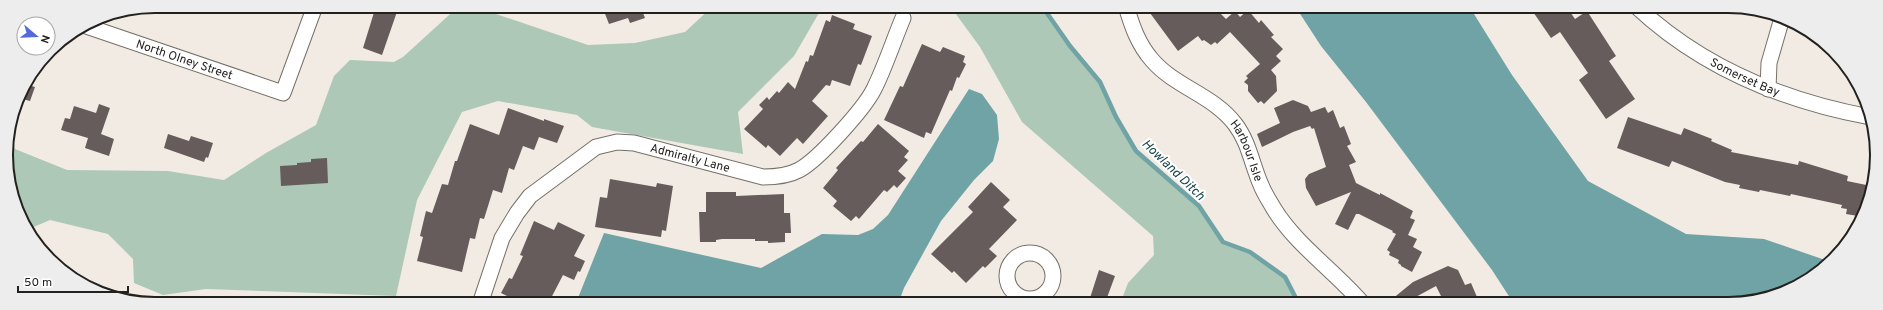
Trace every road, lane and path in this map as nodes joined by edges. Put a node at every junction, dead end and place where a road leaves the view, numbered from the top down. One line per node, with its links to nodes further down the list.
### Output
1 (312, 13): 6 (street, North Olney Street)
2 (1128, 13): 10 (street, Harbour Isle)
3 (1644, 13): 7 (street, Somerset Bay)
4 (903, 18): 9 (street, Admiralty Lane)
5 (1780, 23): 7 (street)
6 (92, 28)
7 (1768, 89): 8 (street, Somerset Bay)
8 (1864, 116)
9 (482, 297)
10 (1356, 297)

